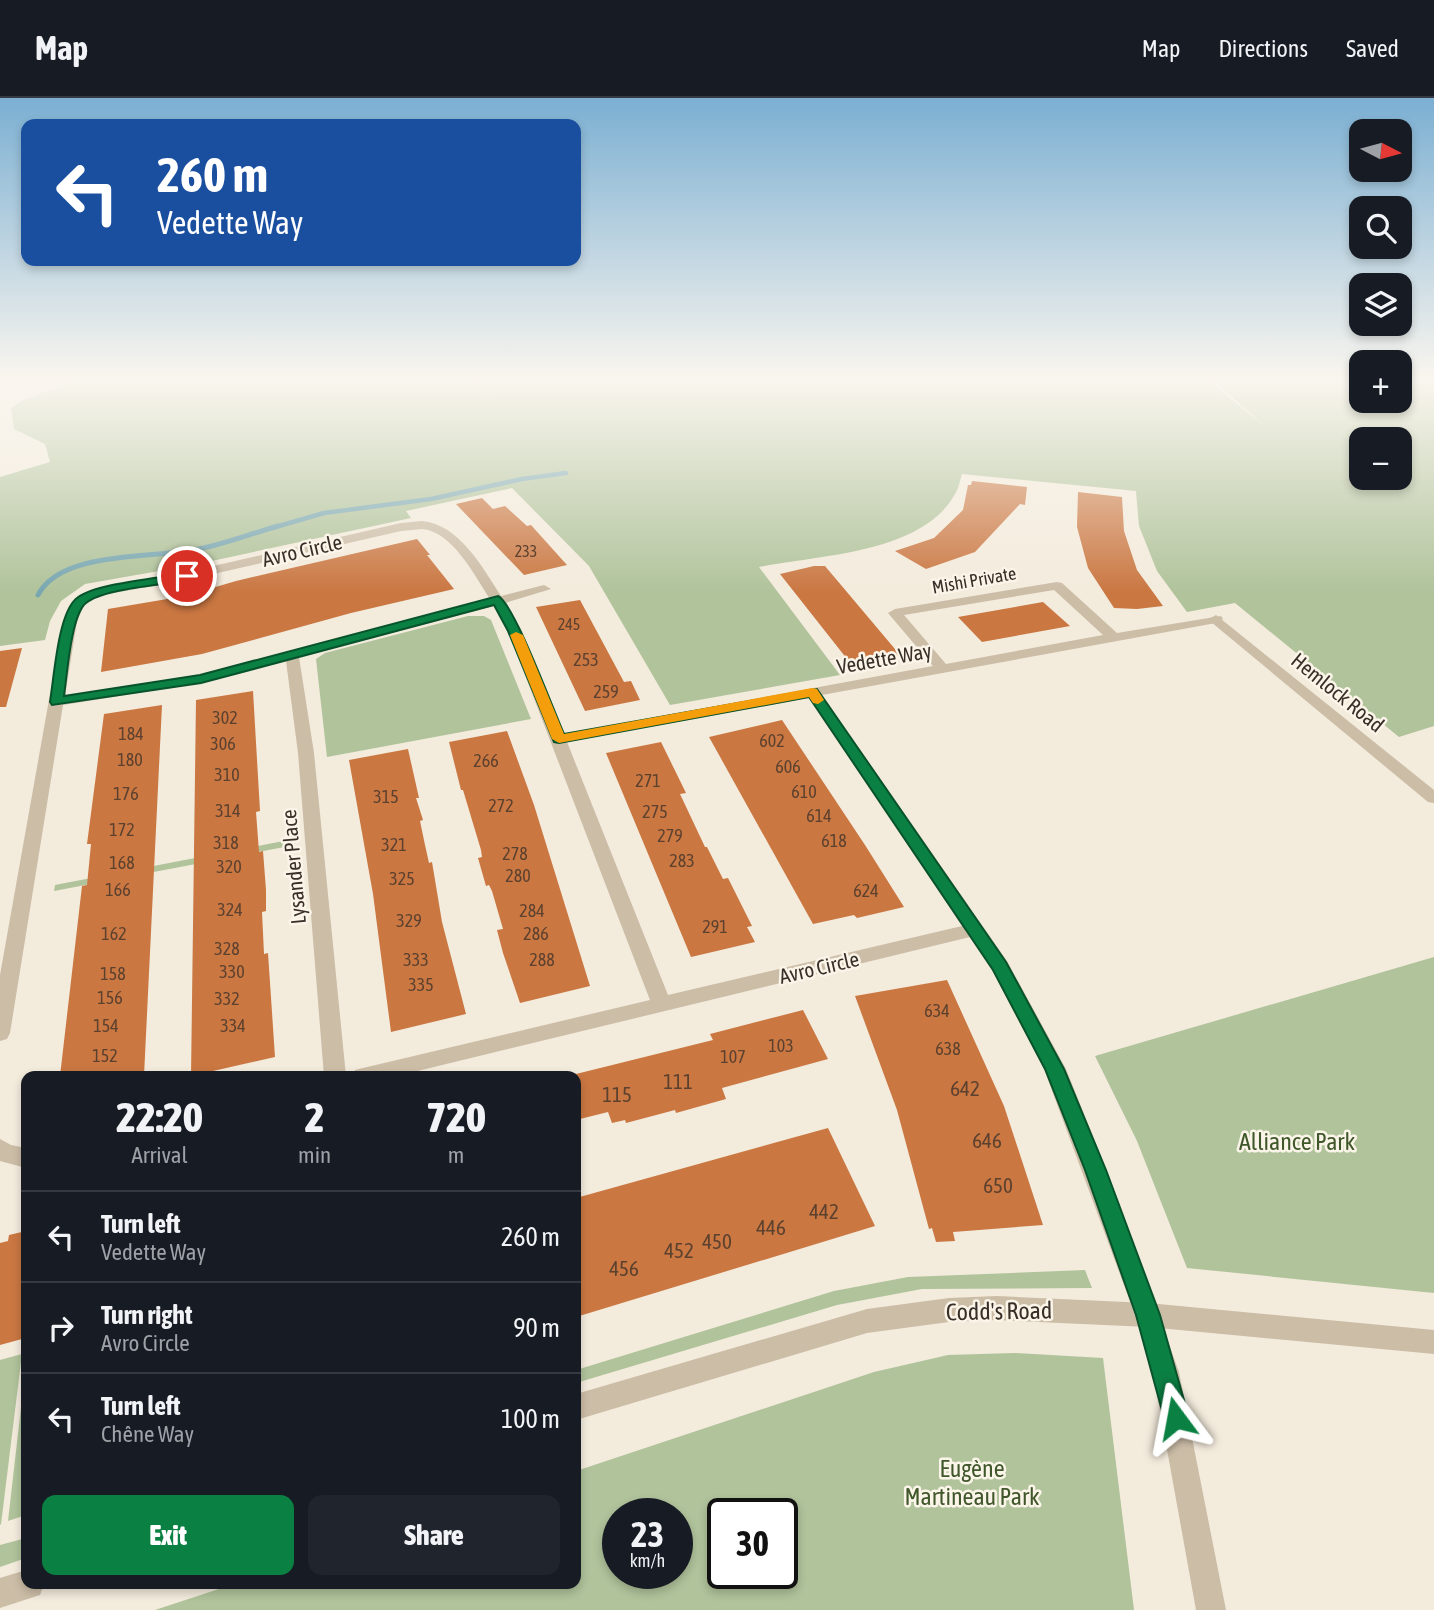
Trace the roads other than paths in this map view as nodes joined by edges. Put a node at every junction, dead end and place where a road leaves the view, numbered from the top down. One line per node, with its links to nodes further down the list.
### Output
1 (544, 589): 2 (street)
2 (498, 600): 5 (street); 8 (street, Avro Circle); 9 (street, Avro Circle)
3 (1216, 619): 4 (street, Vedette Way); 10 (street, Hemlock Road)
4 (1113, 637): 6 (street, Vedette Way); 6 (street, Mishi Private)
5 (292, 654): 8 (street); 14 (street, Lysander Place)
6 (943, 669): 7 (street, Vedette Way)
7 (812, 692): 9 (street, Vedette Way); 11 (street)
8 (56, 702): 13 (street, Avro Circle)
9 (559, 739): 12 (street, Avro Circle)
10 (1434, 798)
11 (976, 929): 12 (street, Avro Circle); 18 (street)
12 (662, 1004): 15 (street, Avro Circle)
13 (0, 1033)
14 (335, 1071)
15 (384, 1071)
16 (0, 1148): 17 (street)
17 (21, 1156)
18 (1148, 1315): 19 (street, Codd's Road); 20 (street, Codd's Road); 23 (street)
19 (1434, 1342)
20 (581, 1405)
21 (21, 1586): 22 (street)
22 (0, 1593)
23 (1211, 1610)

